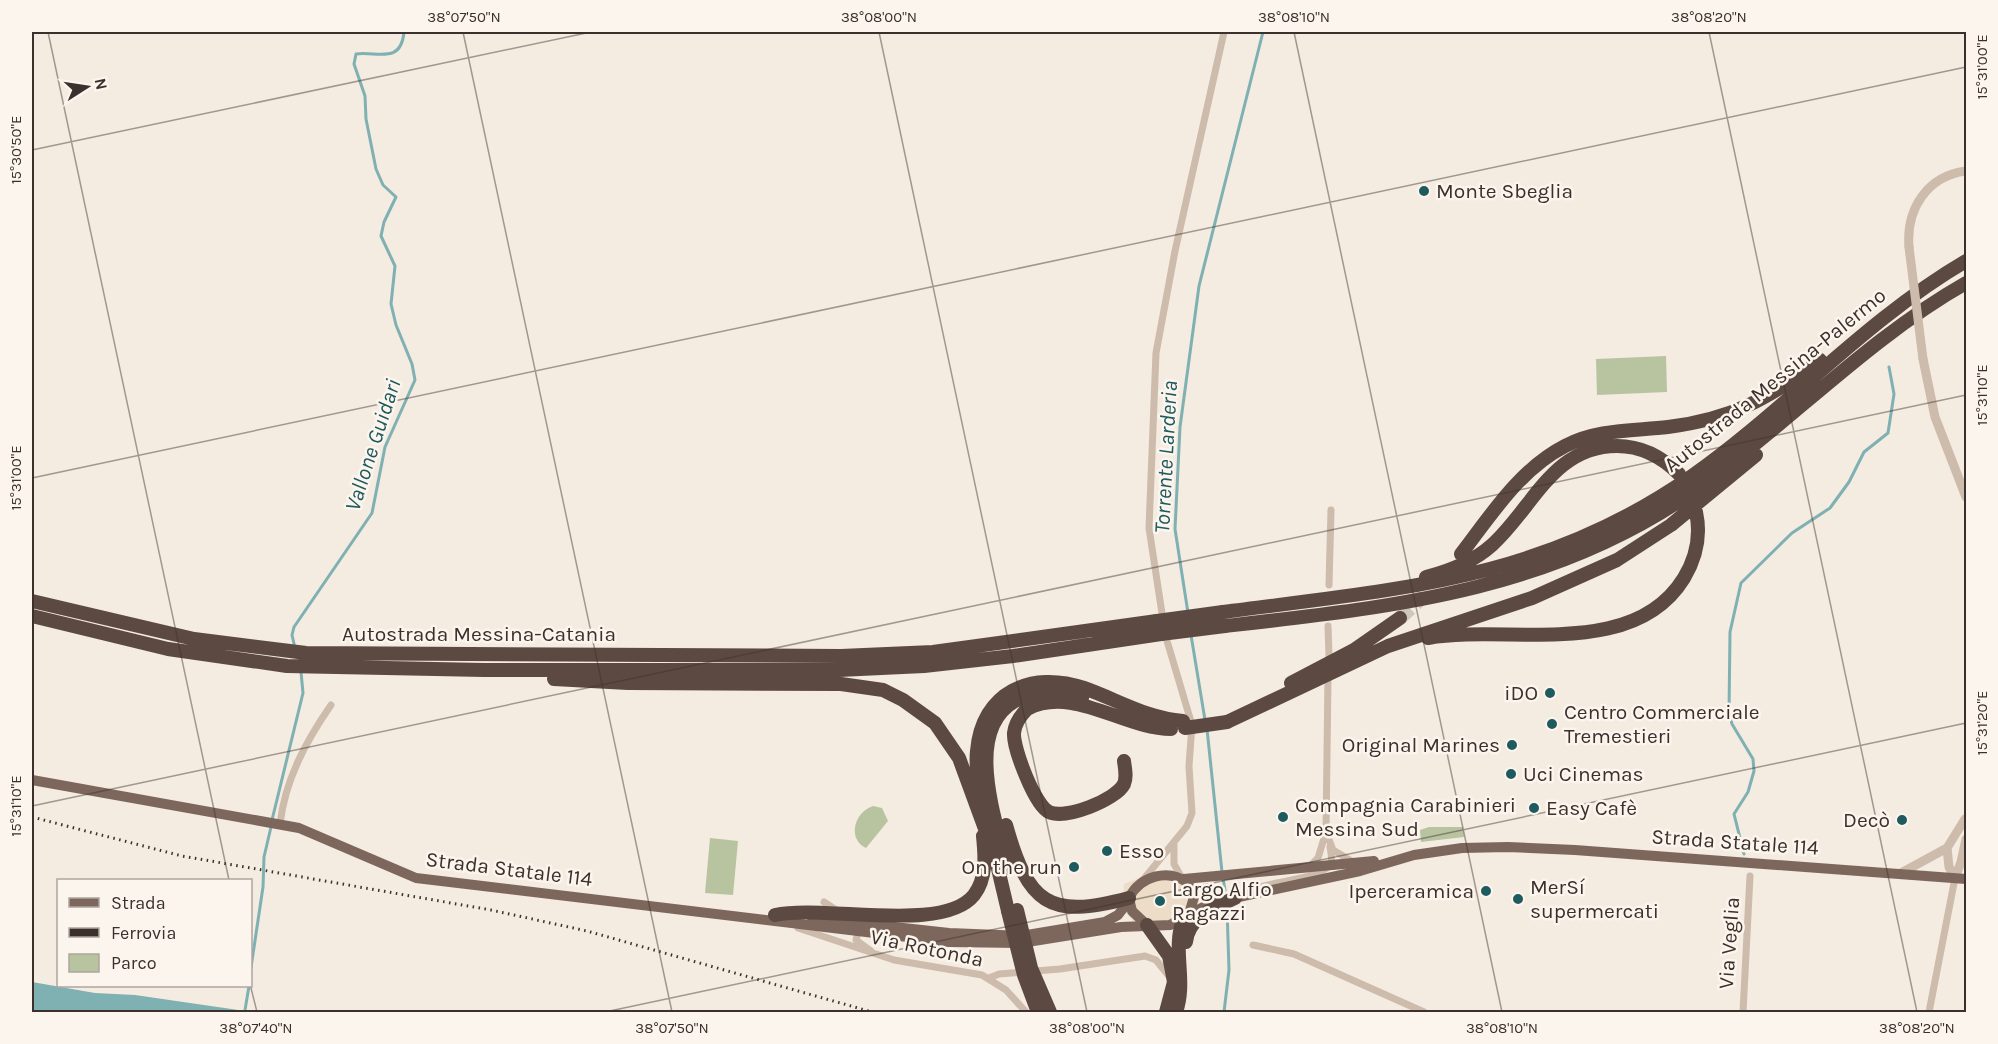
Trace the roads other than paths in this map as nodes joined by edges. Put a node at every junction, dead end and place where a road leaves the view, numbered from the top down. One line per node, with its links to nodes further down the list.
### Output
1 (1224, 32): 36 (street)
2 (1966, 171): 8 (street, bridge)
3 (1966, 261): 5 (highway, Autostrada Messina-Palermo)
4 (1966, 283): 6 (highway, Autostrada Messina-Palermo)
5 (1887, 316): 11 (highway); 15 (highway, Autostrada Messina-Palermo)
6 (1845, 369): 15 (highway, Autostrada Messina-Palermo); 18 (highway)
7 (1679, 474): 15 (highway)
8 (1966, 497)
9 (1331, 510): 12 (street)
10 (1696, 512): 18 (highway)
11 (1461, 554)
12 (1329, 585)
13 (32, 601): 20 (highway)
14 (32, 616): 20 (highway)
15 (1228, 616): 22 (highway, bridge)
16 (1400, 618): 27 (highway)
17 (1328, 626): 19 (street)
18 (1400, 642): 27 (highway)
19 (1329, 656)
20 (287, 659): 21 (highway)
21 (306, 660): 22 (highway, Autostrada Messina-Catania); 23 (highway, Autostrada Messina-Catania)
22 (650, 663): 23 (highway, Autostrada Messina-Catania)
23 (484, 670): 34 (highway)
24 (1328, 677): 37 (street)
25 (331, 705): 33 (street)
26 (1122, 716): 28 (highway); 29 (highway); 30 (highway)
27 (1225, 718): 28 (highway, bridge)
28 (1184, 725): 34 (highway)
29 (988, 740): 50 (highway); 52 (highway)
30 (1124, 761)
31 (32, 780): 33 (main road, Strada Statale 114)
32 (1966, 815): 35 (street); 38 (street)
33 (274, 823): 56 (main road, Strada Statale 114)
34 (982, 823): 52 (highway); 54 (highway)
35 (1966, 840): 45 (street)
36 (1174, 843): 46 (street); 48 (street)
37 (1327, 845): 40 (street); 41 (street); 42 (street)
38 (1947, 848): 43 (street); 45 (street)
39 (1393, 860): 40 (main road); 42 (main road); 43 (main road, Strada Statale 114)
40 (1355, 863): 42 (main road)
41 (1308, 868): 42 (main road); 46 (main road)
42 (1331, 871): 49 (main road)
43 (1901, 873): 45 (main road, Strada Statale 114)
44 (1750, 876): 71 (street, Via Veglia)
45 (1955, 878): 47 (main road, Strada Statale 114); 72 (street)
46 (1183, 879): 48 (main road); 55 (main road)
47 (1966, 879)
48 (1141, 882): 50 (main road)
49 (1235, 898): 55 (main road); 62 (highway)
50 (1128, 900): 57 (main road); 58 (main road, Strada Statale 114)
51 (824, 902): 53 (street); 54 (highway)
52 (1012, 911): 66 (highway, bridge); 67 (highway, bridge)
53 (839, 912): 54 (highway); 56 (highway); 58 (street)
54 (912, 914)
55 (1186, 917): 57 (main road); 62 (highway)
56 (776, 918): 58 (main road, Strada Statale 114); 60 (street, Via Rotonda)
57 (1147, 926): 58 (main road, Strada Statale 114); 64 (highway)
58 (852, 928): 60 (street); 61 (street)
59 (1253, 945): 70 (street)
60 (847, 946): 61 (street, Via Rotonda)
61 (884, 958): 63 (street, Via Rotonda)
62 (1181, 965): 64 (highway)
63 (989, 978): 65 (street, Via Rotonda); 69 (street)
64 (1178, 984): 68 (highway, bridge); 69 (highway)
65 (1026, 1012)
66 (1039, 1012)
67 (1050, 1012)
68 (1166, 1012)
69 (1174, 1012)
70 (1424, 1012)
71 (1743, 1012)
72 (1929, 1012)

